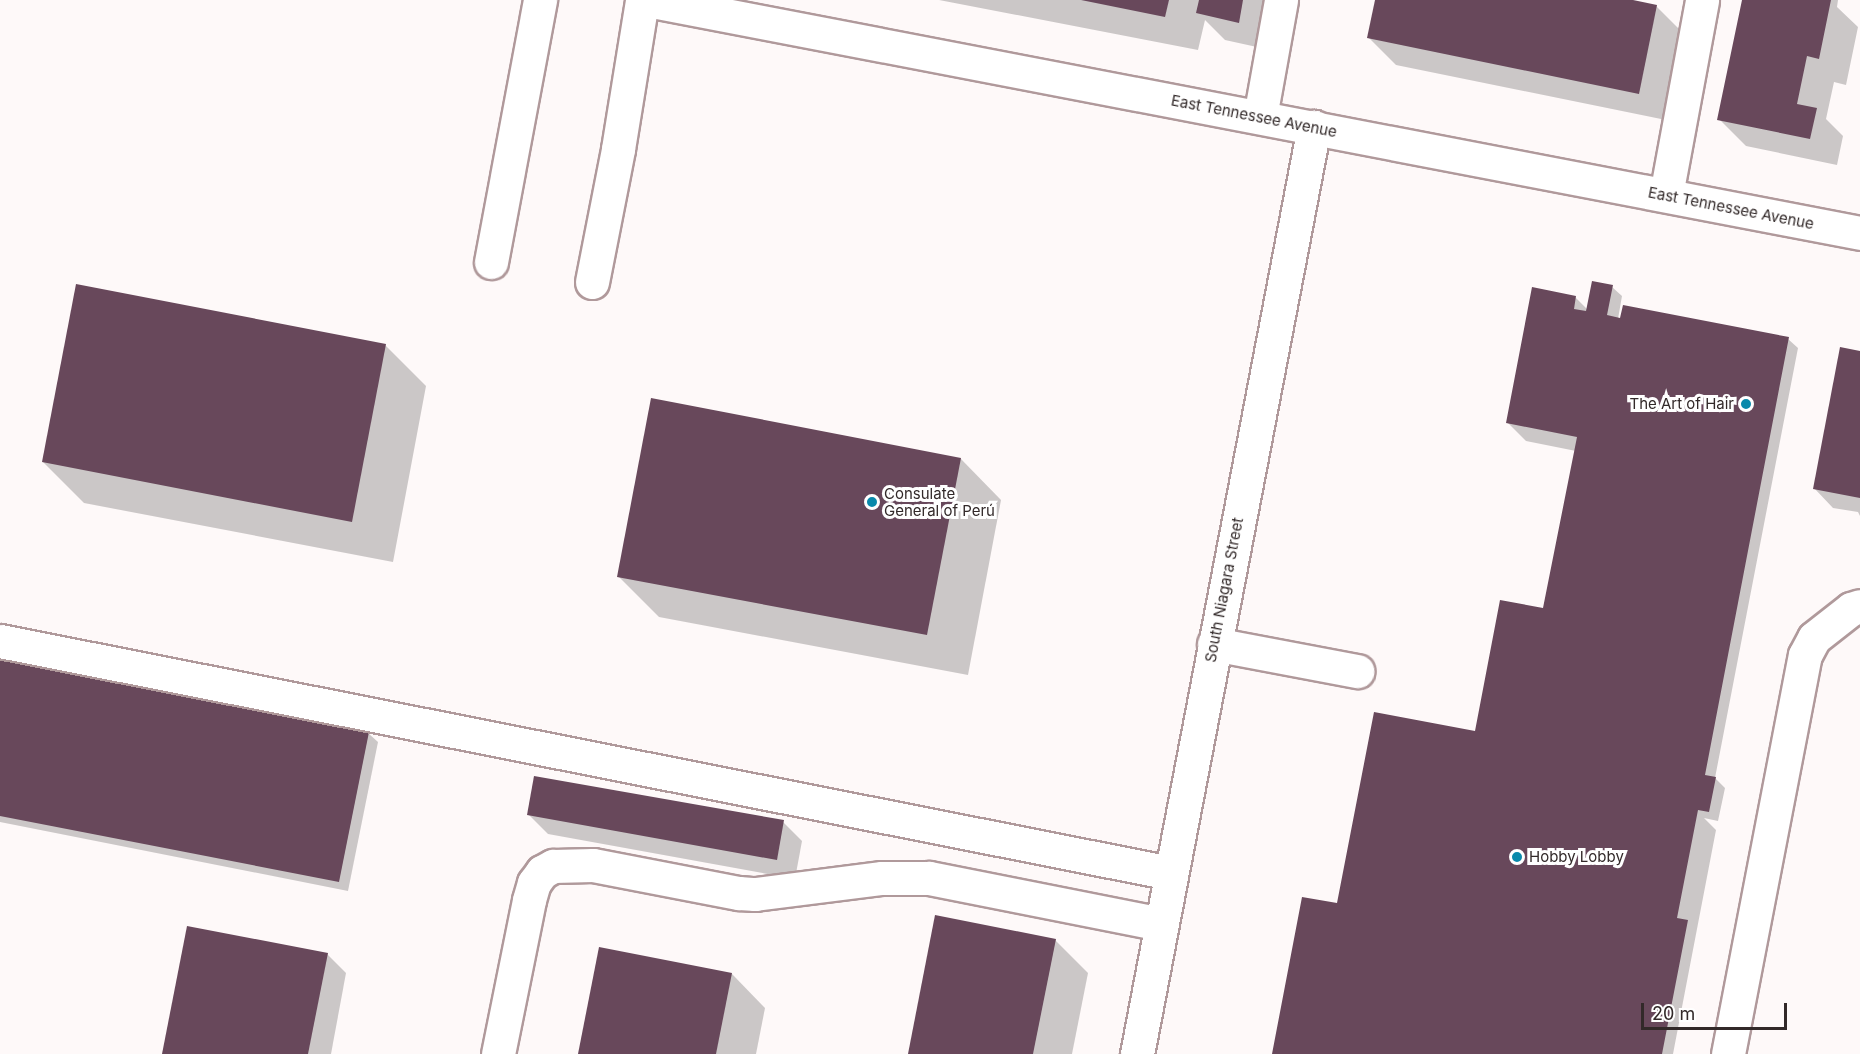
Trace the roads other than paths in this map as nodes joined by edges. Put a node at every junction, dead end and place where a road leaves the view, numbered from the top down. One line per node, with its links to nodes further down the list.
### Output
1 (540, 0): 10 (street)
2 (642, 0): 11 (street)
3 (647, 0): 6 (street, East Tennessee Avenue)
4 (1281, 0): 6 (street)
5 (1702, 0): 8 (street)
6 (1260, 117): 7 (street, East Tennessee Avenue)
7 (1314, 127): 8 (street, East Tennessee Avenue); 14 (street, South Niagara Street)
8 (1666, 195): 9 (street, East Tennessee Avenue)
9 (1860, 233)
10 (490, 262)
11 (592, 282)
12 (1860, 606): 20 (street)
13 (0, 641): 16 (street)
14 (1214, 644): 15 (street); 16 (street, South Niagara Street)
15 (1357, 671)
16 (1171, 873): 17 (street, South Niagara Street)
17 (1161, 924): 18 (street); 19 (street, South Niagara Street)
18 (498, 1054)
19 (1137, 1054)
20 (1728, 1054)

